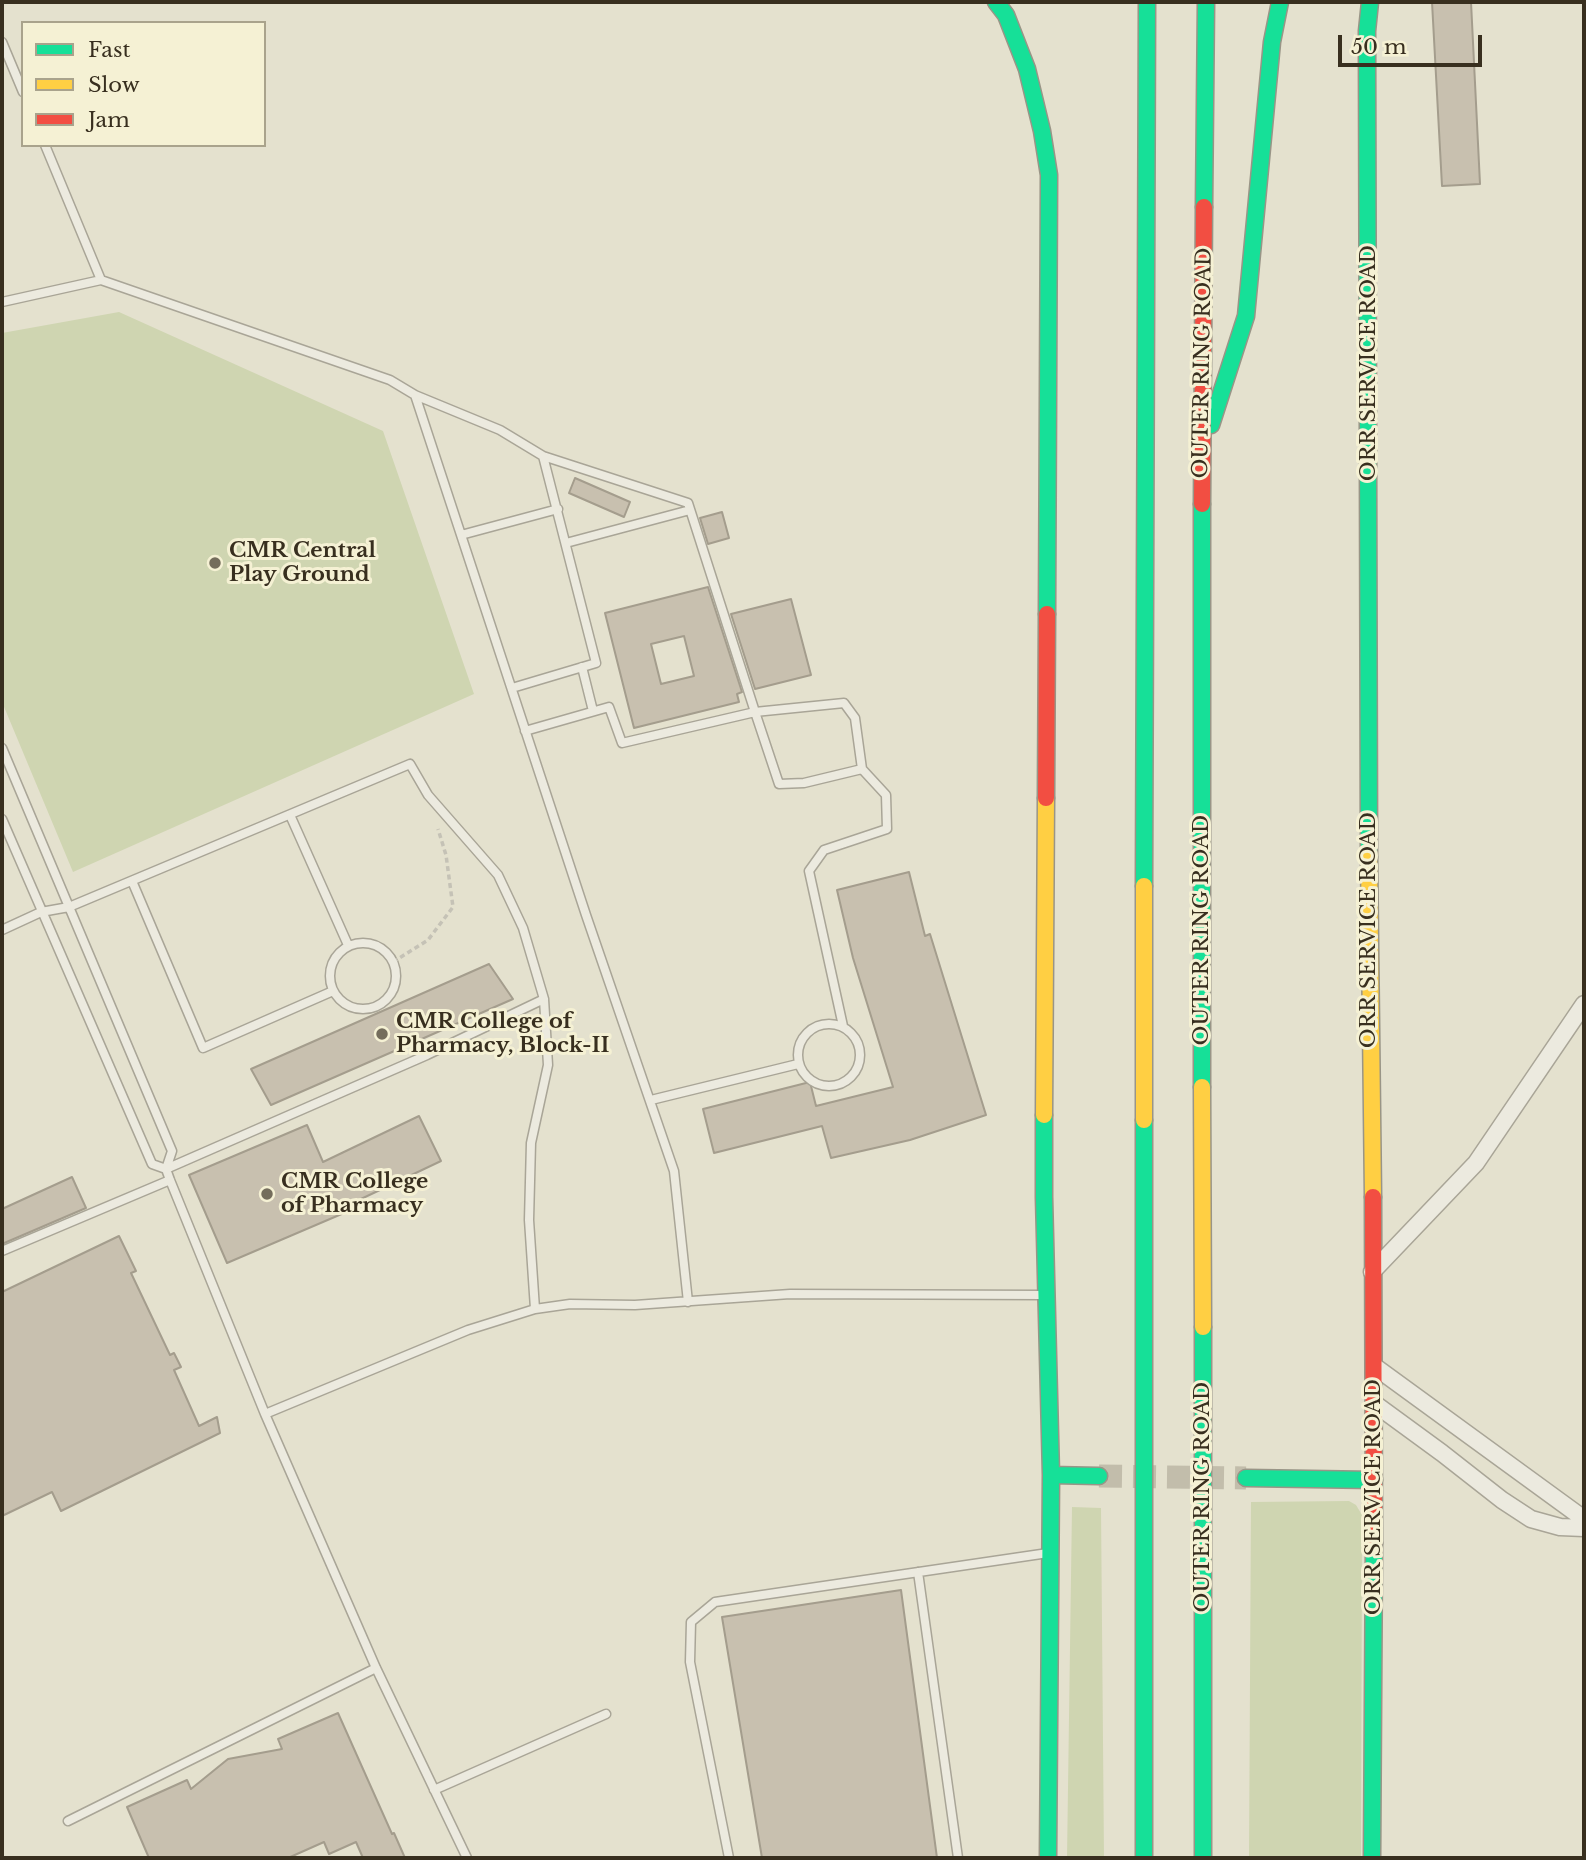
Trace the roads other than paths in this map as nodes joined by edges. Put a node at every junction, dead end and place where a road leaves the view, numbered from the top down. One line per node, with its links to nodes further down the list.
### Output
1 (996, 2): 44 (main road)
2 (1147, 2): 66 (main road)
3 (1206, 2): 12 (main road, OUTER RING ROAD)
4 (1280, 2): 12 (main road)
5 (1370, 2): 43 (main road, ORR SERVICE ROAD)
6 (2, 42): 7 (lane)
7 (21, 87)
8 (46, 147): 9 (lane)
9 (101, 280): 10 (lane); 11 (lane)
10 (2, 302)
11 (415, 395): 13 (lane); 16 (lane)
12 (1202, 453): 67 (main road, OUTER RING ROAD)
13 (543, 456): 14 (lane); 15 (lane)
14 (558, 509): 16 (lane); 17 (lane)
15 (690, 510): 17 (lane); 21 (lane)
16 (461, 535): 19 (lane)
17 (566, 543): 18 (lane)
18 (582, 667): 19 (lane); 20 (lane)
19 (512, 688): 22 (lane)
20 (593, 711): 21 (lane); 22 (lane)
21 (755, 712): 24 (lane); 24 (lane)
22 (526, 731): 39 (lane)
23 (2, 748): 28 (lane)
24 (862, 769): 36 (lane)
25 (290, 815): 27 (lane); 31 (lane); 33 (lane)
26 (2, 819): 29 (lane)
27 (132, 881): 28 (lane); 32 (lane)
28 (69, 907): 29 (lane); 40 (lane)
29 (41, 912): 30 (lane); 40 (lane)
30 (2, 930)
31 (348, 946): 32 (lane); 32 (lane)
32 (333, 990)
33 (544, 999): 40 (lane); 46 (lane)
34 (1584, 1004): 37 (street)
35 (1584, 1020): 37 (street)
36 (843, 1026): 38 (lane); 38 (lane)
37 (1568, 1030): 43 (street)
38 (799, 1064): 39 (lane)
39 (651, 1101): 45 (lane)
40 (166, 1169): 41 (lane)
41 (170, 1180): 42 (lane); 49 (lane)
42 (2, 1251)
43 (1372, 1272): 47 (main road, ORR SERVICE ROAD)
44 (1047, 1295): 45 (lane); 50 (main road)
45 (688, 1302): 46 (lane)
46 (535, 1309): 49 (lane)
47 (1374, 1366): 48 (main road, ORR SERVICE ROAD); 54 (street)
48 (1375, 1404): 53 (main road, ORR SERVICE ROAD); 55 (street)
49 (265, 1414): 58 (lane)
50 (1051, 1475): 51 (main road); 56 (main road)
51 (1099, 1476)
52 (1246, 1478): 53 (main road)
53 (1374, 1480): 68 (main road, ORR SERVICE ROAD)
54 (1584, 1519)
55 (1584, 1528)
56 (1051, 1553): 57 (lane); 65 (main road)
57 (918, 1572): 63 (lane); 64 (lane)
58 (376, 1668): 60 (lane); 61 (lane)
59 (606, 1714): 60 (lane)
60 (434, 1790): 62 (lane)
61 (68, 1821)
62 (467, 1858)
63 (729, 1858)
64 (958, 1858)
65 (1048, 1858)
66 (1144, 1858)
67 (1203, 1858)
68 (1372, 1858)

